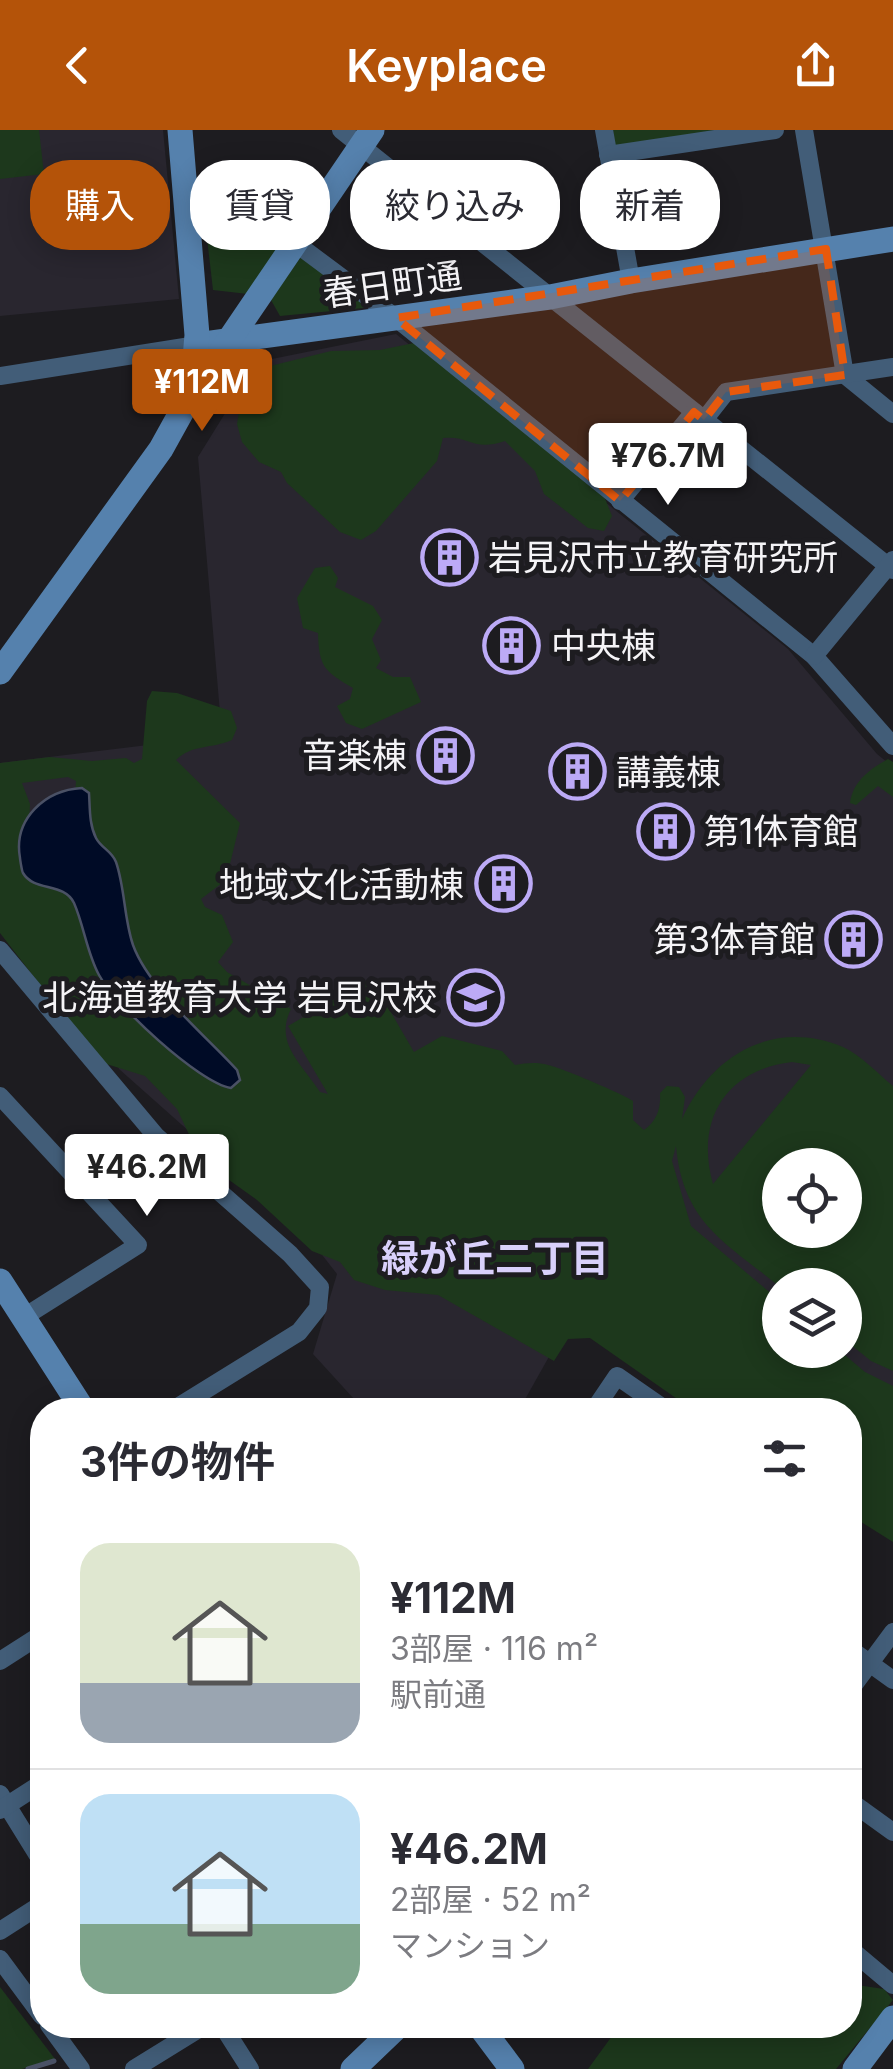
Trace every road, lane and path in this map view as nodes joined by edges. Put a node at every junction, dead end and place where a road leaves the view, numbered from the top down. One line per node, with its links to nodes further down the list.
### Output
1 (180, 130): 16 (street)
2 (604, 130): 6 (street)
3 (775, 130): 6 (street)
4 (804, 130): 9 (street)
5 (358, 135): 7 (street); 13 (street)
6 (608, 155): 12 (street)
7 (330, 182)
8 (893, 239): 9 (street, 春日町通)
9 (826, 249): 12 (street, 春日町通); 18 (street)
10 (289, 250): 15 (street)
11 (305, 250): 14 (street)
12 (631, 281): 13 (street, 春日町通)
13 (550, 297): 14 (street, 春日町通); 22 (street)
14 (396, 318): 15 (street, 春日町通); 23 (street)
15 (226, 344): 16 (street, 春日町通); 20 (street)
16 (197, 345): 19 (street); 20 (street)
17 (893, 367): 18 (street)
18 (845, 375): 21 (street); 22 (street)
19 (0, 376)
20 (186, 407): 26 (street)
21 (893, 414)
22 (699, 416): 23 (street); 24 (street)
23 (620, 501): 25 (street)
24 (891, 566): 25 (street)
25 (814, 656): 27 (street)
26 (0, 672)
27 (893, 746)
28 (0, 950): 33 (street)
29 (0, 1096): 31 (street)
30 (0, 1283): 31 (street)
31 (24, 1318): 32 (street)
32 (75, 1398)
33 (193, 1398)
34 (602, 1398): 35 (street)
35 (649, 1398)
36 (893, 1632): 40 (street)
37 (30, 1642): 39 (street)
38 (862, 1657): 40 (street)
39 (0, 1661)
40 (870, 1663): 41 (street); 42 (street)
41 (862, 1674)
42 (893, 1680)
43 (30, 1789): 44 (street)
44 (2, 1803): 47 (street)
45 (862, 1810): 46 (street)
46 (893, 1832)
47 (30, 1844)
48 (30, 1912): 49 (street)
49 (0, 1931)
50 (0, 1959): 53 (street)
51 (862, 1959): 52 (street)
52 (893, 1985)
53 (30, 2000)
54 (893, 2018): 65 (street)
55 (59, 2038): 61 (street)
56 (184, 2038): 62 (street)
57 (230, 2038): 63 (street)
58 (386, 2038): 64 (street)
59 (488, 2038): 60 (street)
60 (510, 2068)
61 (82, 2069)
62 (134, 2069)
63 (250, 2069)
64 (353, 2069)
65 (856, 2069)

